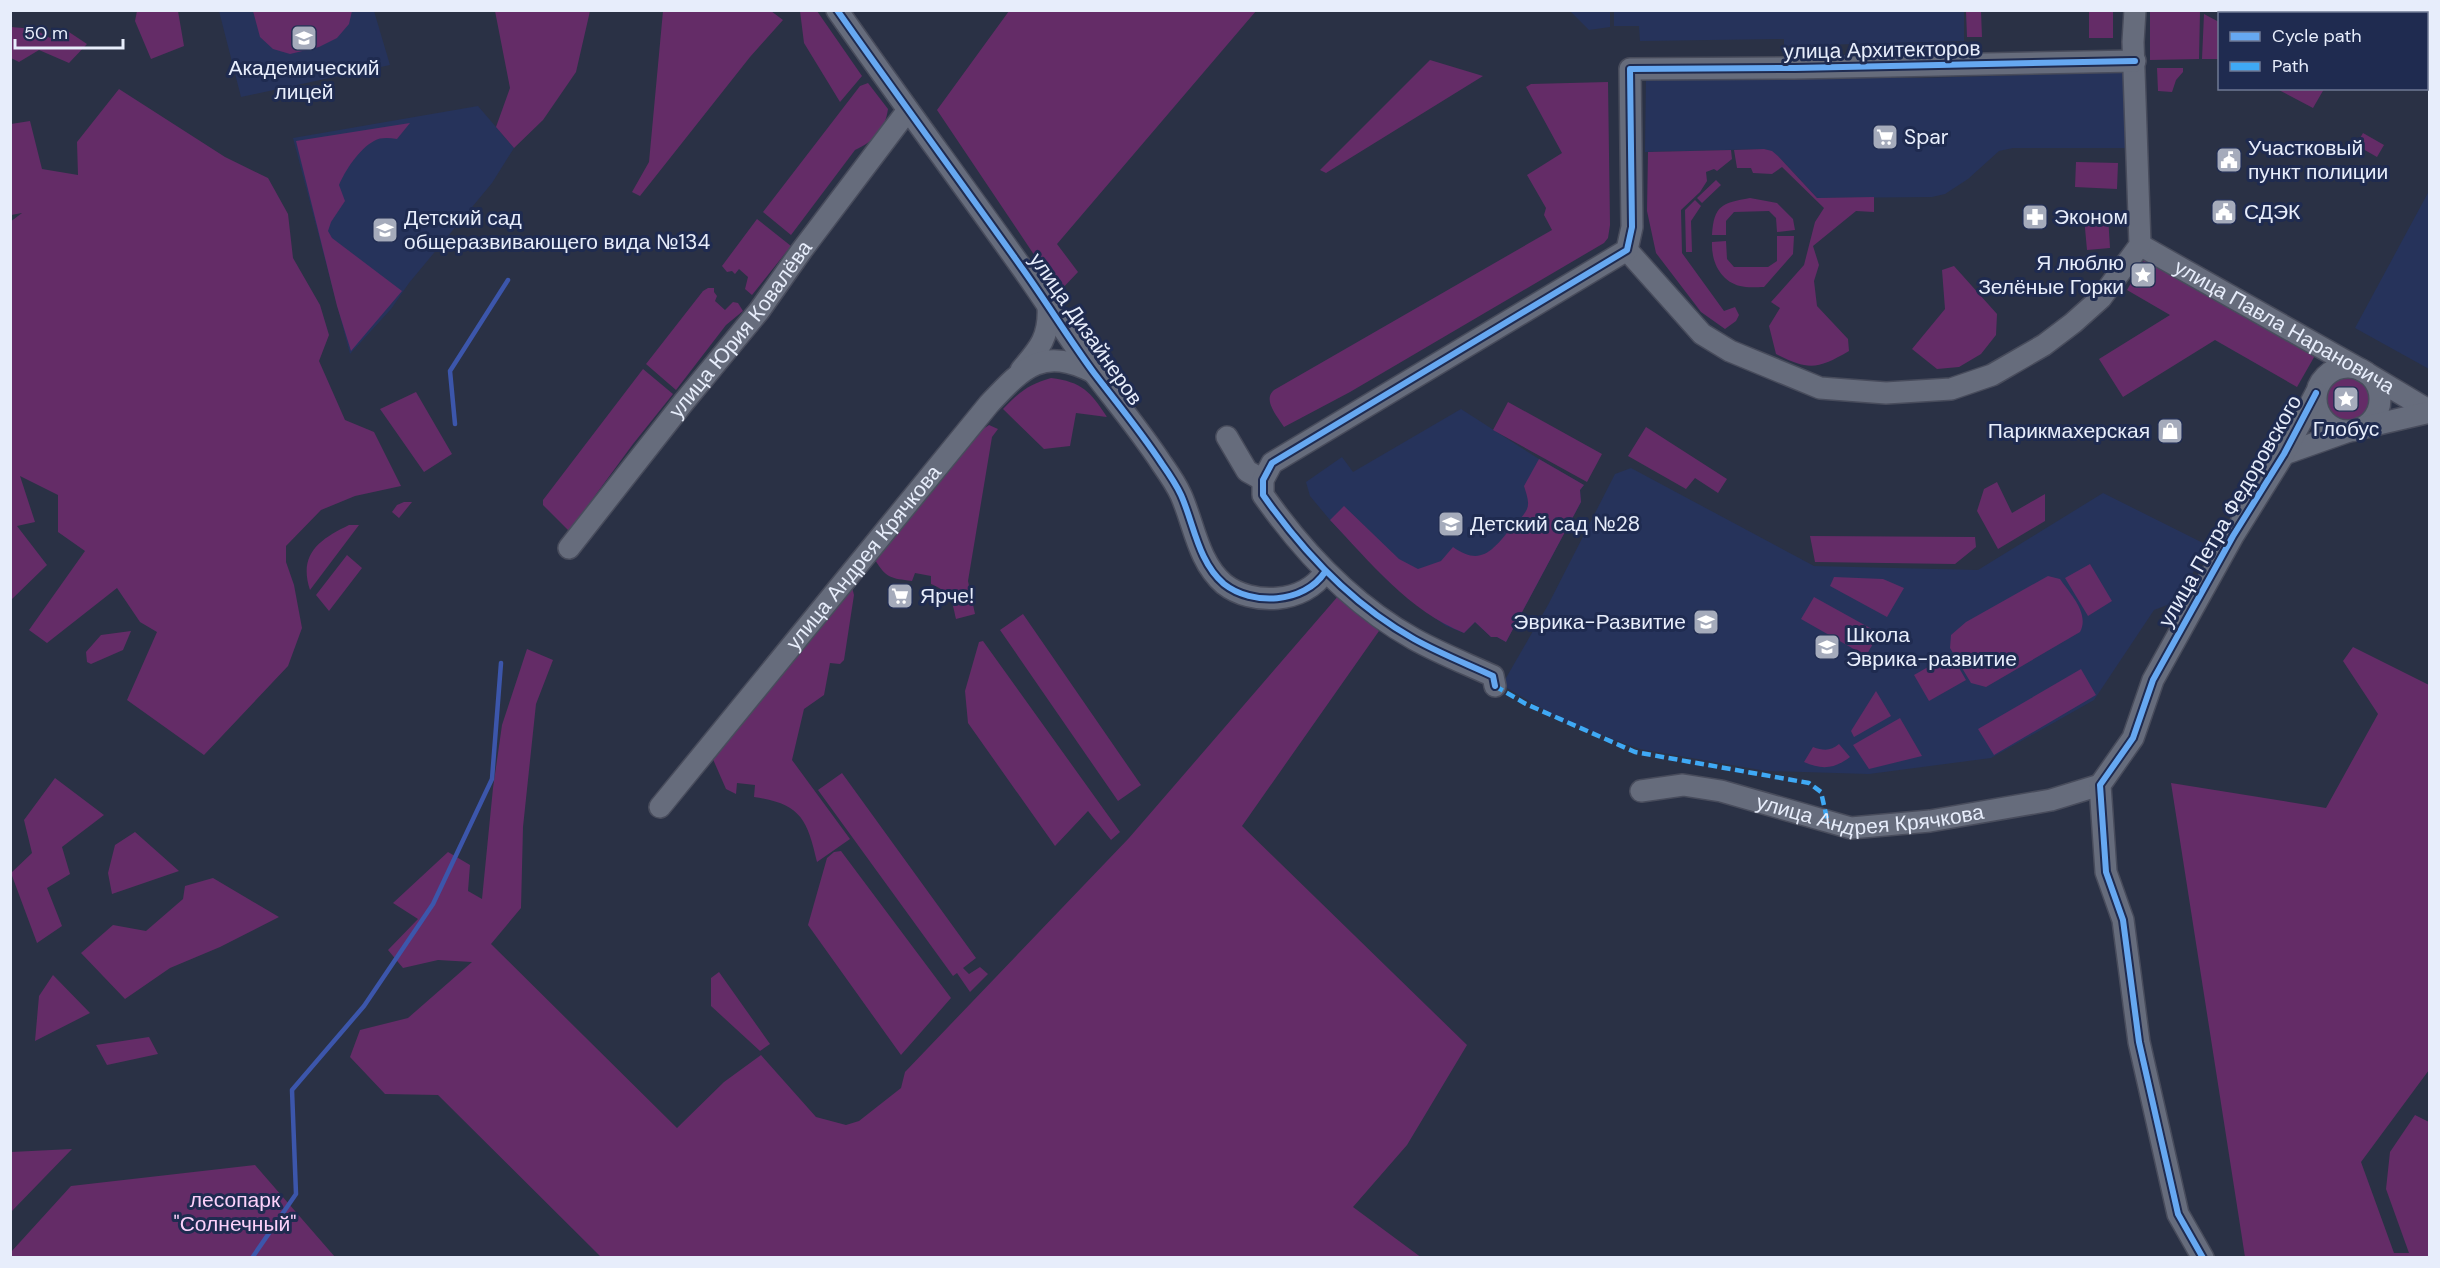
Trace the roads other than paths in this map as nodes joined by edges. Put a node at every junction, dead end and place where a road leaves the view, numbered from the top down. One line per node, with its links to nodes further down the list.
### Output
1 (837, 10): 4 (street, улица Дизайнеров)
2 (2134, 10): 3 (street)
3 (2135, 61): 5 (street); 6 (street, улица Архитекторов)
4 (908, 110): 7 (street, улица Дизайнеров); 18 (street, улица Юрия Ковалёва)
5 (2140, 245): 6 (street); 8 (street, улица Павла Нарановича)
6 (1627, 250): 17 (street)
7 (1048, 306): 10 (street, улица Дизайнеров); 11 (street)
8 (2333, 366): 9 (street, улица Павла Нарановича); 12 (street)
9 (2363, 371): 13 (street, улица Павла Нарановича); 14 (street)
10 (1094, 372): 11 (street, улица Андрея Крячкова); 19 (street, улица Дизайнеров)
11 (1018, 373): 23 (street, улица Андрея Крячкова)
12 (2316, 393): 14 (street); 16 (street, улица Петра Федоровского)
13 (2430, 412): 14 (street)
14 (2355, 430): 16 (street)
15 (1227, 437): 17 (street)
16 (2284, 454): 21 (street, улица Петра Федоровского)
17 (1263, 480): 19 (street)
18 (569, 548)
19 (1325, 572): 20 (street)
20 (1495, 686)
21 (2100, 785): 22 (street, улица Андрея Крячкова); 24 (street)
22 (1641, 791)
23 (660, 807)
24 (2203, 1257)

